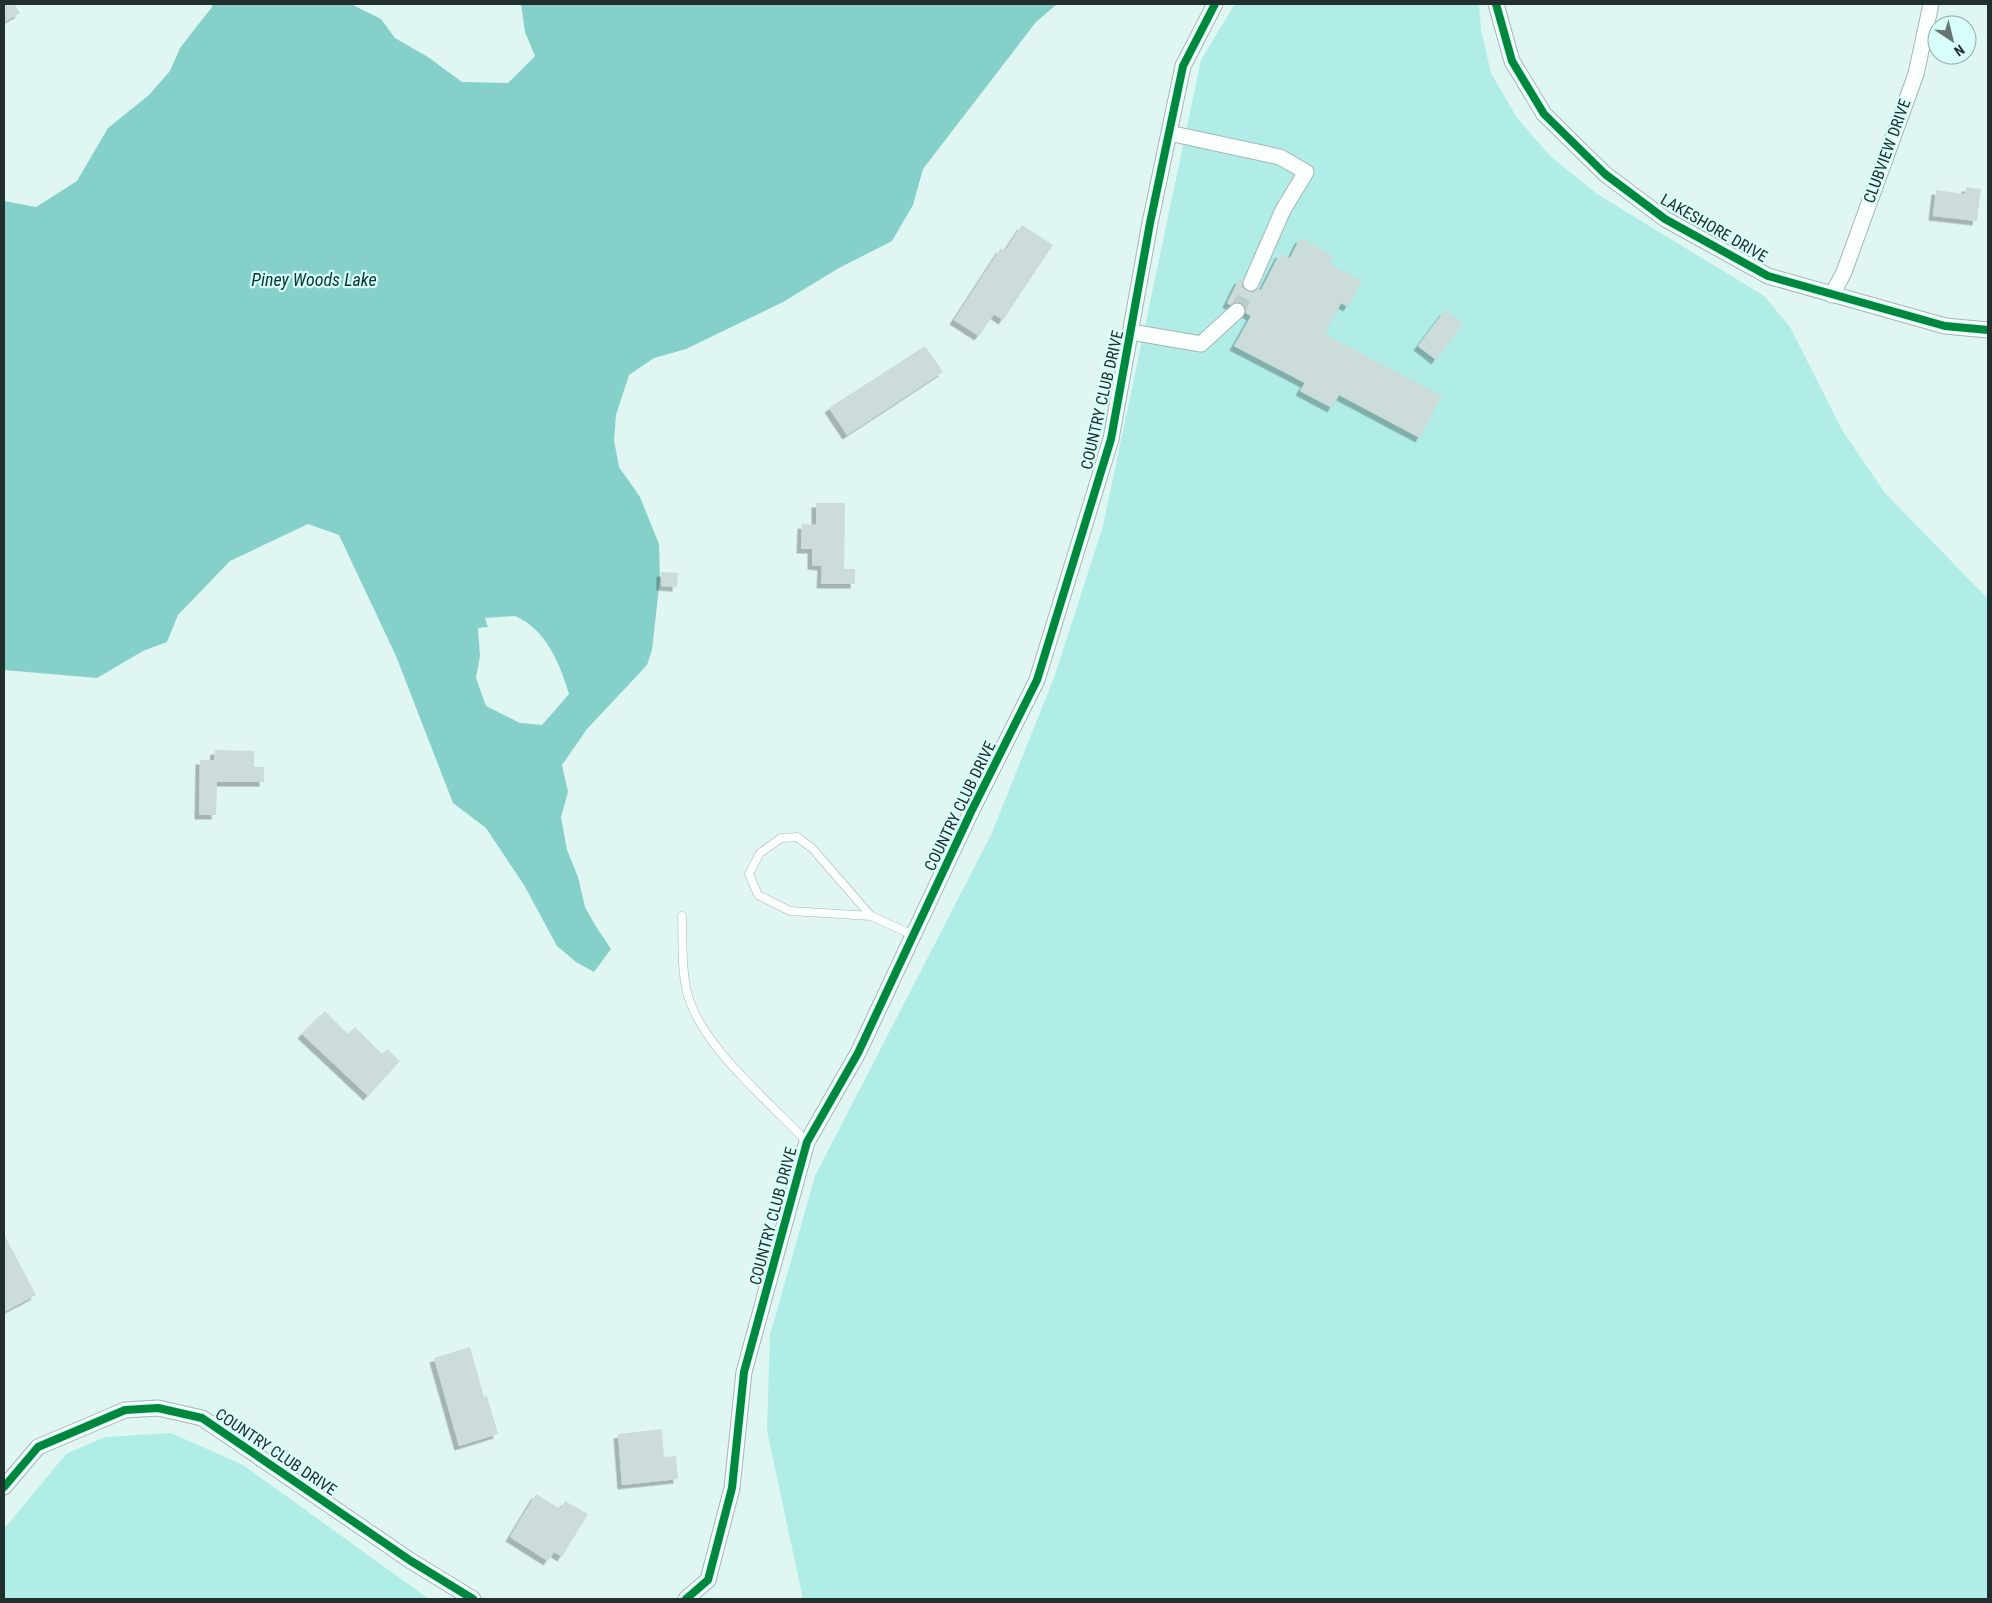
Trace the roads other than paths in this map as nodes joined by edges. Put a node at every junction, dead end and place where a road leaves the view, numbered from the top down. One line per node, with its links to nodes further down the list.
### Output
1 (1215, 4): 4 (street, COUNTRY CLUB DRIVE)
2 (1496, 4): 6 (street, LAKESHORE DRIVE)
3 (1931, 4): 6 (street, CLUBVIEW DRIVE)
4 (1169, 133): 5 (street); 9 (street, COUNTRY CLUB DRIVE)
5 (1251, 283)
6 (1832, 295): 8 (street, LAKESHORE DRIVE)
7 (1237, 312): 9 (street)
8 (1988, 330)
9 (1131, 332): 12 (street, COUNTRY CLUB DRIVE)
10 (682, 916): 13 (lane)
11 (871, 916): 11 (lane); 12 (lane)
12 (913, 935): 13 (street, COUNTRY CLUB DRIVE)
13 (807, 1142): 16 (street, COUNTRY CLUB DRIVE)
14 (4, 1488): 15 (street, COUNTRY CLUB DRIVE)
15 (473, 1599)
16 (686, 1599)

